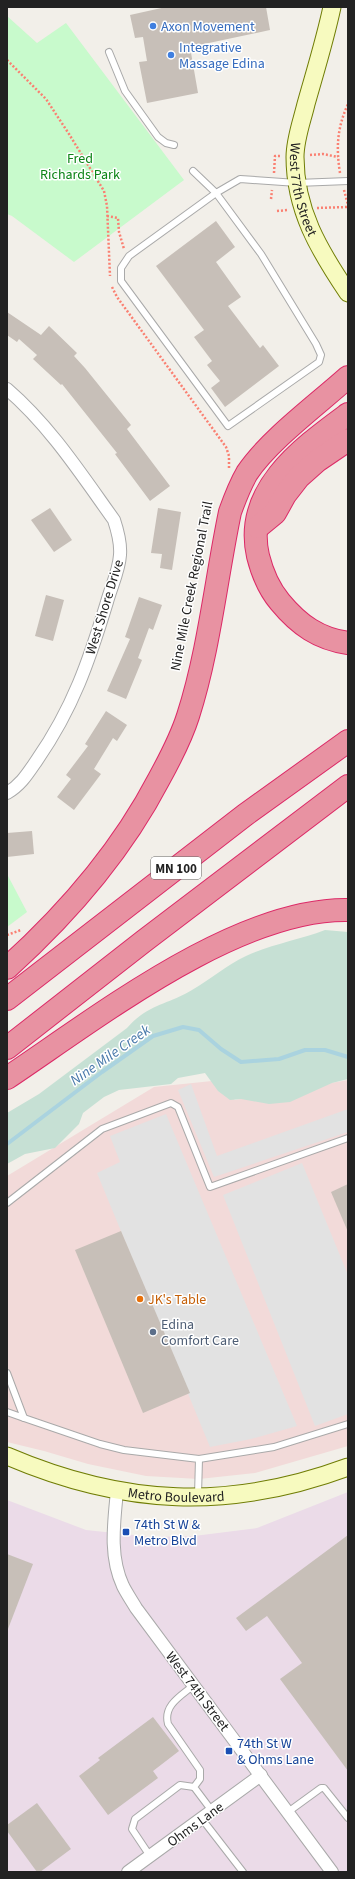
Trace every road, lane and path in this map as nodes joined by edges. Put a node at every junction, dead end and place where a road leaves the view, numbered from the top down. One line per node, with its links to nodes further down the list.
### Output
1 (332, 7): 8 (street, West 77th Street)
2 (109, 52): 5 (lane)
3 (7, 60): 11 (path)
4 (348, 104): 7 (path)
5 (174, 145)
6 (193, 171): 9 (lane)
7 (345, 181): 8 (lane); 10 (path)
8 (297, 183): 9 (lane); 15 (street, West 77th Street)
9 (216, 193): 12 (lane); 12 (lane)
10 (348, 205)
11 (107, 216): 12 (path); 13 (path)
12 (129, 256)
13 (110, 279)
14 (111, 284): 20 (path)
15 (348, 293)
16 (348, 377): 29 (highway)
17 (7, 389): 25 (street, West Shore Drive)
18 (348, 414): 21 (highway)
19 (348, 440): 21 (highway)
20 (228, 472)
21 (256, 529): 22 (highway)
22 (348, 643)
23 (348, 740): 30 (highway, MN 100)
24 (348, 786): 31 (highway, MN 100)
25 (7, 793)
26 (348, 910): 32 (highway)
27 (24, 927): 28 (path)
28 (7, 935)
29 (7, 968)
30 (7, 999)
31 (7, 1048)
32 (7, 1078)
33 (348, 1138): 34 (lane)
34 (7, 1203)
35 (7, 1373): 37 (lane)
36 (7, 1412): 37 (lane)
37 (24, 1418): 40 (lane)
38 (348, 1424): 40 (lane)
39 (7, 1456): 42 (street, Metro Boulevard)
40 (199, 1459): 43 (lane)
41 (348, 1467): 43 (street, Metro Boulevard)
42 (117, 1491): 43 (street, Metro Boulevard); 44 (street, West 74th Street)
43 (198, 1497)
44 (194, 1685): 45 (street, West 74th Street); 46 (lane)
45 (261, 1775): 47 (street, Ohms Lane); 48 (street, West 74th Street)
46 (194, 1787): 47 (lane); 51 (lane)
47 (212, 1811): 50 (street, Ohms Lane)
48 (288, 1812): 49 (lane); 54 (street, West 74th Street)
49 (348, 1818)
50 (202, 1819): 51 (street, Ohms Lane); 53 (lane)
51 (150, 1856): 52 (street, Ohms Lane)
52 (128, 1872)
53 (243, 1872)
54 (332, 1872)

